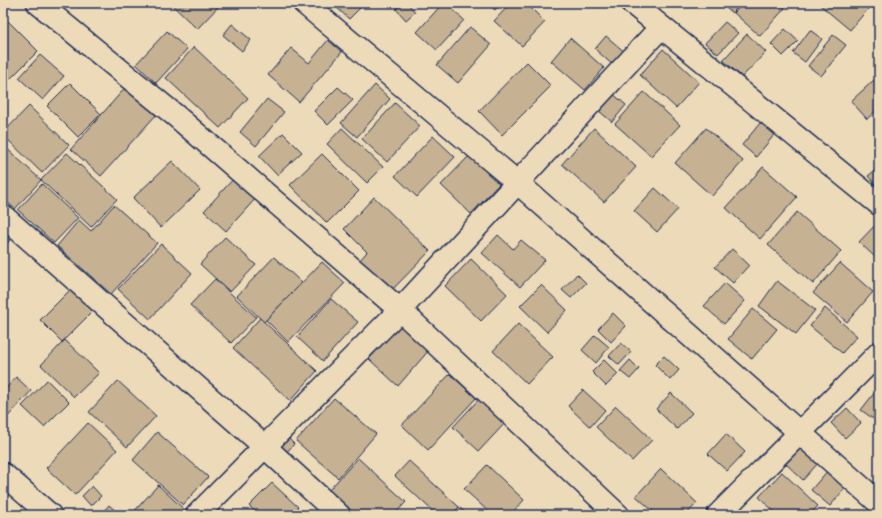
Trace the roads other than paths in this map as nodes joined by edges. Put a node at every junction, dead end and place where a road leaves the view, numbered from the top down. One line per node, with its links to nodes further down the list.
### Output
1 (38, 3): 8 (street)
2 (304, 3): 5 (street)
3 (632, 3): 4 (street)
4 (661, 27): 5 (street); 6 (street)
5 (518, 183): 8 (street); 10 (street)
6 (879, 204)
7 (3, 216): 11 (street)
8 (400, 310): 11 (street); 17 (street)
9 (879, 353): 10 (street)
10 (800, 434): 13 (street); 18 (street)
11 (264, 446): 15 (street); 16 (street)
12 (3, 474): 14 (street)
13 (879, 503)
14 (50, 515)
15 (197, 515)
16 (339, 515)
17 (618, 515)
18 (718, 515)

